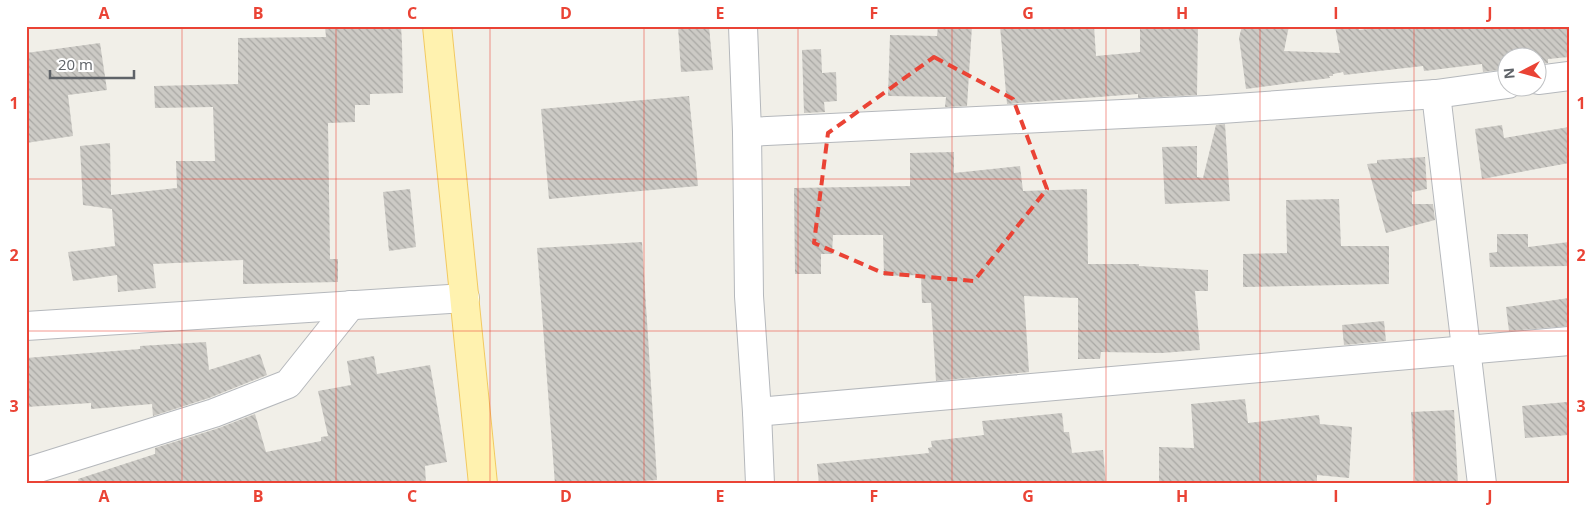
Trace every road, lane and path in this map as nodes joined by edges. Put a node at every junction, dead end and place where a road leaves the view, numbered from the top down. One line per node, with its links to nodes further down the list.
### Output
1 (437, 26): 8 (main road)
2 (743, 26): 7 (street)
3 (1569, 76): 4 (street)
4 (1548, 79)
5 (1498, 85): 6 (street)
6 (1436, 94): 7 (street); 12 (street)
7 (747, 132): 13 (street)
8 (465, 298): 9 (street); 15 (main road)
9 (351, 305): 10 (street); 14 (street)
10 (26, 326)
11 (1569, 341): 12 (street)
12 (1466, 350): 13 (street); 17 (street)
13 (758, 412): 16 (street)
14 (26, 472)
15 (483, 484)
16 (760, 484)
17 (1482, 484)

